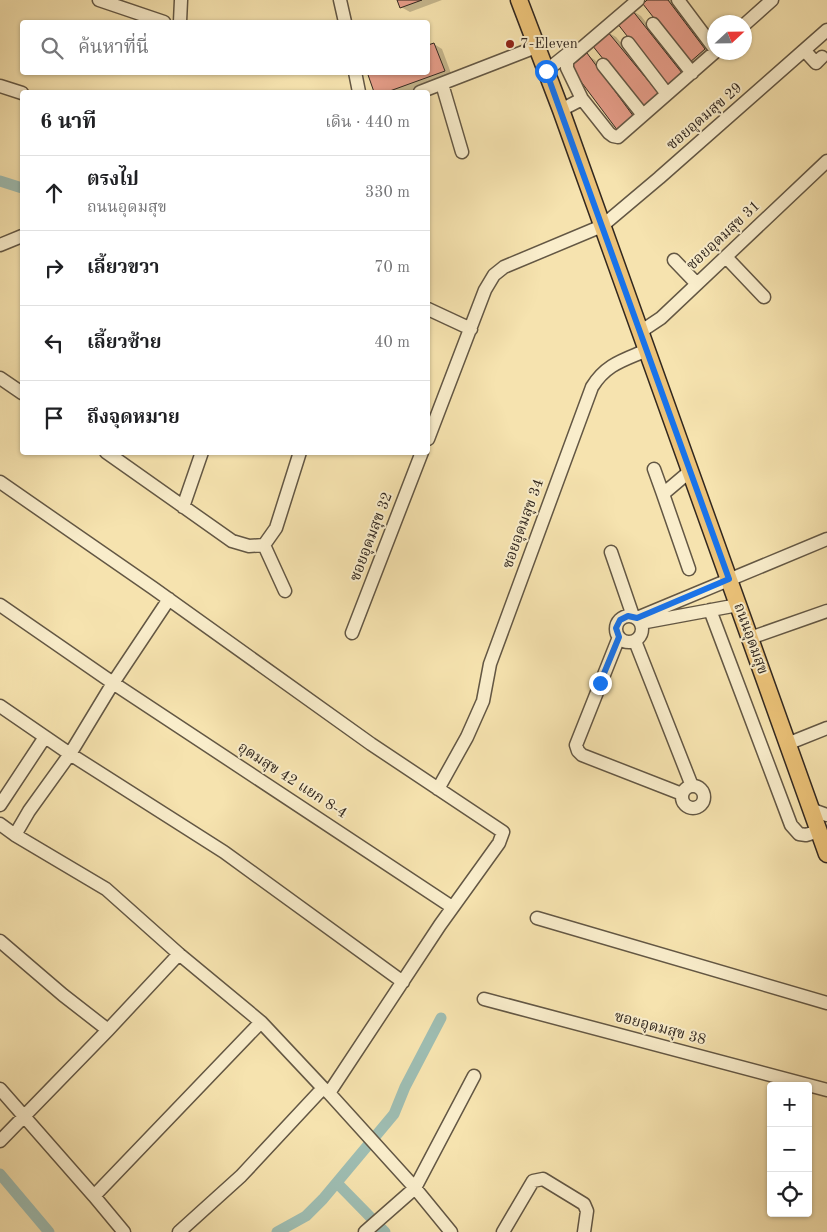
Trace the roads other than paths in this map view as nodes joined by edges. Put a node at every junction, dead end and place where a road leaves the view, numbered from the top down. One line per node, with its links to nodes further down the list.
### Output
1 (99, 0): 9 (street)
2 (181, 0): 11 (street)
3 (340, 0): 13 (street)
4 (519, 0): 18 (main road, ถนนอุดมสุข)
5 (632, 0): 23 (street)
6 (638, 0): 32 (street)
7 (678, 0): 16 (street)
8 (772, 0): 10 (street)
9 (111, 2): 12 (street)
10 (752, 18)
11 (180, 19)
12 (159, 20)
13 (345, 20)
14 (653, 24): 24 (street)
15 (827, 30): 19 (street, ซอยอุดมสุข 29)
16 (707, 39)
17 (628, 43): 31 (street)
18 (536, 47): 23 (main road, ถนนอุดมสุข); 26 (street)
19 (805, 51): 20 (street); 37 (street, ซอยอุดมสุข 29)
20 (822, 57)
21 (707, 59): 24 (street)
22 (603, 65): 34 (street)
23 (546, 71): 33 (main road, ถนนอุดมสุข)
24 (692, 73): 31 (street)
25 (356, 75): 28 (street)
26 (442, 84): 29 (street); 35 (street)
27 (0, 86): 30 (street)
28 (359, 90)
29 (426, 90)
30 (20, 92)
31 (667, 94): 34 (street)
32 (582, 99): 33 (street); 34 (street)
33 (561, 110): 37 (main road, ถนนอุดมสุข)
34 (643, 115)
35 (462, 152)
36 (827, 161): 40 (street, ซอยอุดมสุข 31)
37 (602, 226): 45 (street); 46 (main road, ถนนอุดมสุข)
38 (20, 237): 39 (street)
39 (0, 244)
40 (726, 257): 42 (street, ซอยอุดมสุข 31); 43 (street)
41 (674, 260): 42 (street)
42 (697, 284): 46 (street, ซอยอุดมสุข 31)
43 (764, 297)
44 (430, 310): 45 (street)
45 (471, 329): 50 (street)
46 (640, 332): 47 (main road, ถนนอุดมสุข)
47 (646, 350): 56 (main road, ถนนอุดมสุข); 82 (street, ซอยอุดมสุข 34)
48 (0, 378): 49 (street)
49 (20, 393)
50 (430, 434)
51 (110, 455): 59 (street)
52 (201, 455): 59 (street)
53 (299, 455): 61 (street)
54 (421, 455): 72 (street, ซอยอุดมสุข 32)
55 (654, 469): 58 (street)
56 (689, 472): 58 (street); 64 (main road, ถนนอุดมสุข)
57 (0, 482): 66 (street)
58 (663, 494): 63 (street)
59 (183, 507): 61 (street)
60 (827, 539): 64 (street)
61 (264, 545): 65 (street)
62 (611, 552): 71 (street)
63 (689, 568)
64 (729, 579): 68 (main road, ถนนอุดมสุข); 71 (street)
65 (285, 591)
66 (169, 599): 76 (street); 82 (street)
67 (0, 605): 76 (street, อุดมสุข 42 แยก 8-4)
68 (738, 605): 69 (street); 74 (main road, ถนนอุดมสุข)
69 (710, 610): 71 (street); 87 (street)
70 (827, 610): 74 (street)
71 (637, 619): 73 (street); 75 (street)
72 (352, 633)
73 (619, 637): 75 (street); 75 (street)
74 (750, 638): 80 (main road, ถนนอุดมสุข)
75 (635, 641)
76 (113, 683): 81 (street); 90 (street, อุดมสุข 42 แยก 8-4)
77 (0, 706): 79 (street)
78 (827, 728): 80 (street)
79 (45, 737): 81 (street); 83 (street)
80 (787, 744): 84 (main road, ถนนอุดมสุข)
81 (70, 754): 88 (street); 94 (street)
82 (438, 789): 90 (street)
83 (0, 805)
84 (810, 809): 85 (street); 87 (main road, ถนนอุดมสุข)
85 (827, 815)
86 (0, 824): 88 (street)
87 (819, 831): 89 (main road, ถนนอุดมสุข)
88 (15, 835): 93 (street)
89 (827, 854)
90 (452, 907): 94 (street)
91 (537, 918): 96 (street)
92 (0, 941): 98 (street)
93 (179, 954): 97 (street); 98 (street)
94 (403, 982): 101 (street)
95 (484, 999): 102 (street, ซอยอุดมสุข 38)
96 (827, 1003)
97 (261, 1022): 101 (street); 106 (street)
98 (108, 1030): 103 (street)
99 (474, 1076): 105 (street)
100 (0, 1089): 103 (street)
101 (326, 1090): 105 (street); 109 (street)
102 (827, 1090)
103 (24, 1116): 104 (street); 106 (street)
104 (0, 1141)
105 (415, 1188): 107 (street); 110 (street)
106 (94, 1196): 108 (street)
107 (369, 1229)
108 (124, 1232)
109 (179, 1232)
110 (451, 1232)
111 (503, 1232): 112 (street)
112 (584, 1232)

